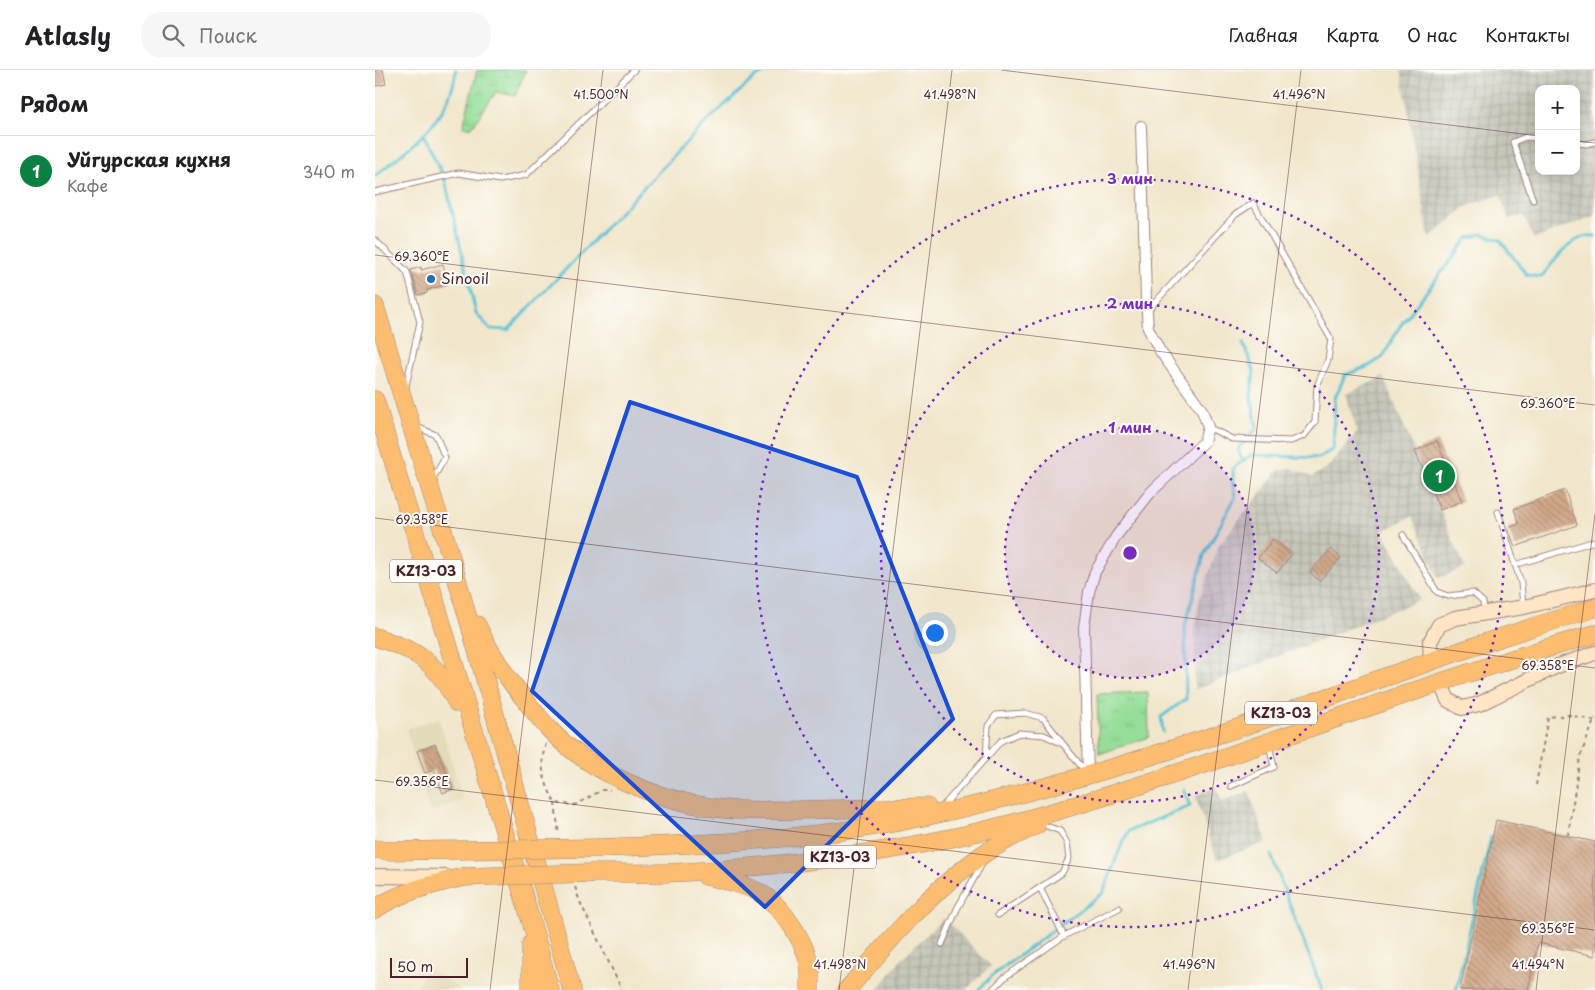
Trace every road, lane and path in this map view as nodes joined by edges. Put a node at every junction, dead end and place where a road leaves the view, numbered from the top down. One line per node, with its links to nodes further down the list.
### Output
1 (634, 70): 6 (lane)
2 (1141, 126): 10 (street)
3 (1535, 137): 7 (lane)
4 (1595, 142): 5 (lane)
5 (1580, 143)
6 (375, 192)
7 (1533, 200)
8 (375, 240): 11 (lane)
9 (375, 306): 11 (highway, KZ13-03)
10 (1147, 312): 13 (street); 13 (lane)
11 (403, 399): 17 (highway, KZ13-03)
12 (375, 400): 31 (highway, KZ13-03)
13 (1208, 427): 35 (street)
14 (1498, 512): 18 (lane)
15 (1403, 536): 22 (lane)
16 (1595, 541): 18 (lane)
17 (450, 554): 30 (highway); 58 (highway, KZ13-03)
18 (1515, 565): 20 (lane)
19 (1595, 590): 20 (street)
20 (1523, 607): 22 (street)
21 (1595, 608): 26 (highway, KZ13-03)
22 (1484, 614): 26 (street)
23 (1595, 634): 27 (highway, KZ13-03)
24 (375, 637): 31 (highway)
25 (1595, 652): 27 (street)
26 (1431, 661): 35 (highway, KZ13-03)
27 (1440, 682): 32 (highway, KZ13-03)
28 (1595, 718): 29 (path)
29 (1593, 721): 36 (path); 43 (path)
30 (551, 731): 39 (path); 41 (highway)
31 (477, 742): 55 (highway, KZ13-03)
32 (1268, 742): 37 (lane); 40 (highway, KZ13-03)
33 (1063, 744): 34 (lane); 34 (lane); 35 (lane)
34 (985, 758): 41 (lane)
35 (1088, 775): 41 (highway, KZ13-03)
36 (1536, 785)
37 (1231, 786)
38 (610, 790): 39 (path)
39 (555, 803): 44 (path)
40 (1082, 804): 42 (highway); 47 (highway, KZ13-03)
41 (938, 811): 45 (highway, KZ13-03, bridge)
42 (1040, 824): 46 (highway); 51 (lane)
43 (1568, 835)
44 (562, 842)
45 (379, 850)
46 (989, 851): 57 (lane); 63 (highway)
47 (684, 872): 49 (highway, KZ13-03, bridge); 62 (highway)
48 (375, 876): 49 (street)
49 (463, 877): 53 (highway)
50 (575, 885): 61 (path)
51 (1040, 888): 54 (lane); 56 (lane)
52 (1119, 908): 56 (lane)
53 (375, 909)
54 (998, 914)
55 (531, 921): 59 (highway); 60 (highway)
56 (1064, 936): 64 (lane)
57 (942, 944)
58 (572, 989)
59 (531, 990)
60 (550, 990)
61 (622, 990)
62 (810, 990)
63 (847, 990)
64 (992, 990)

